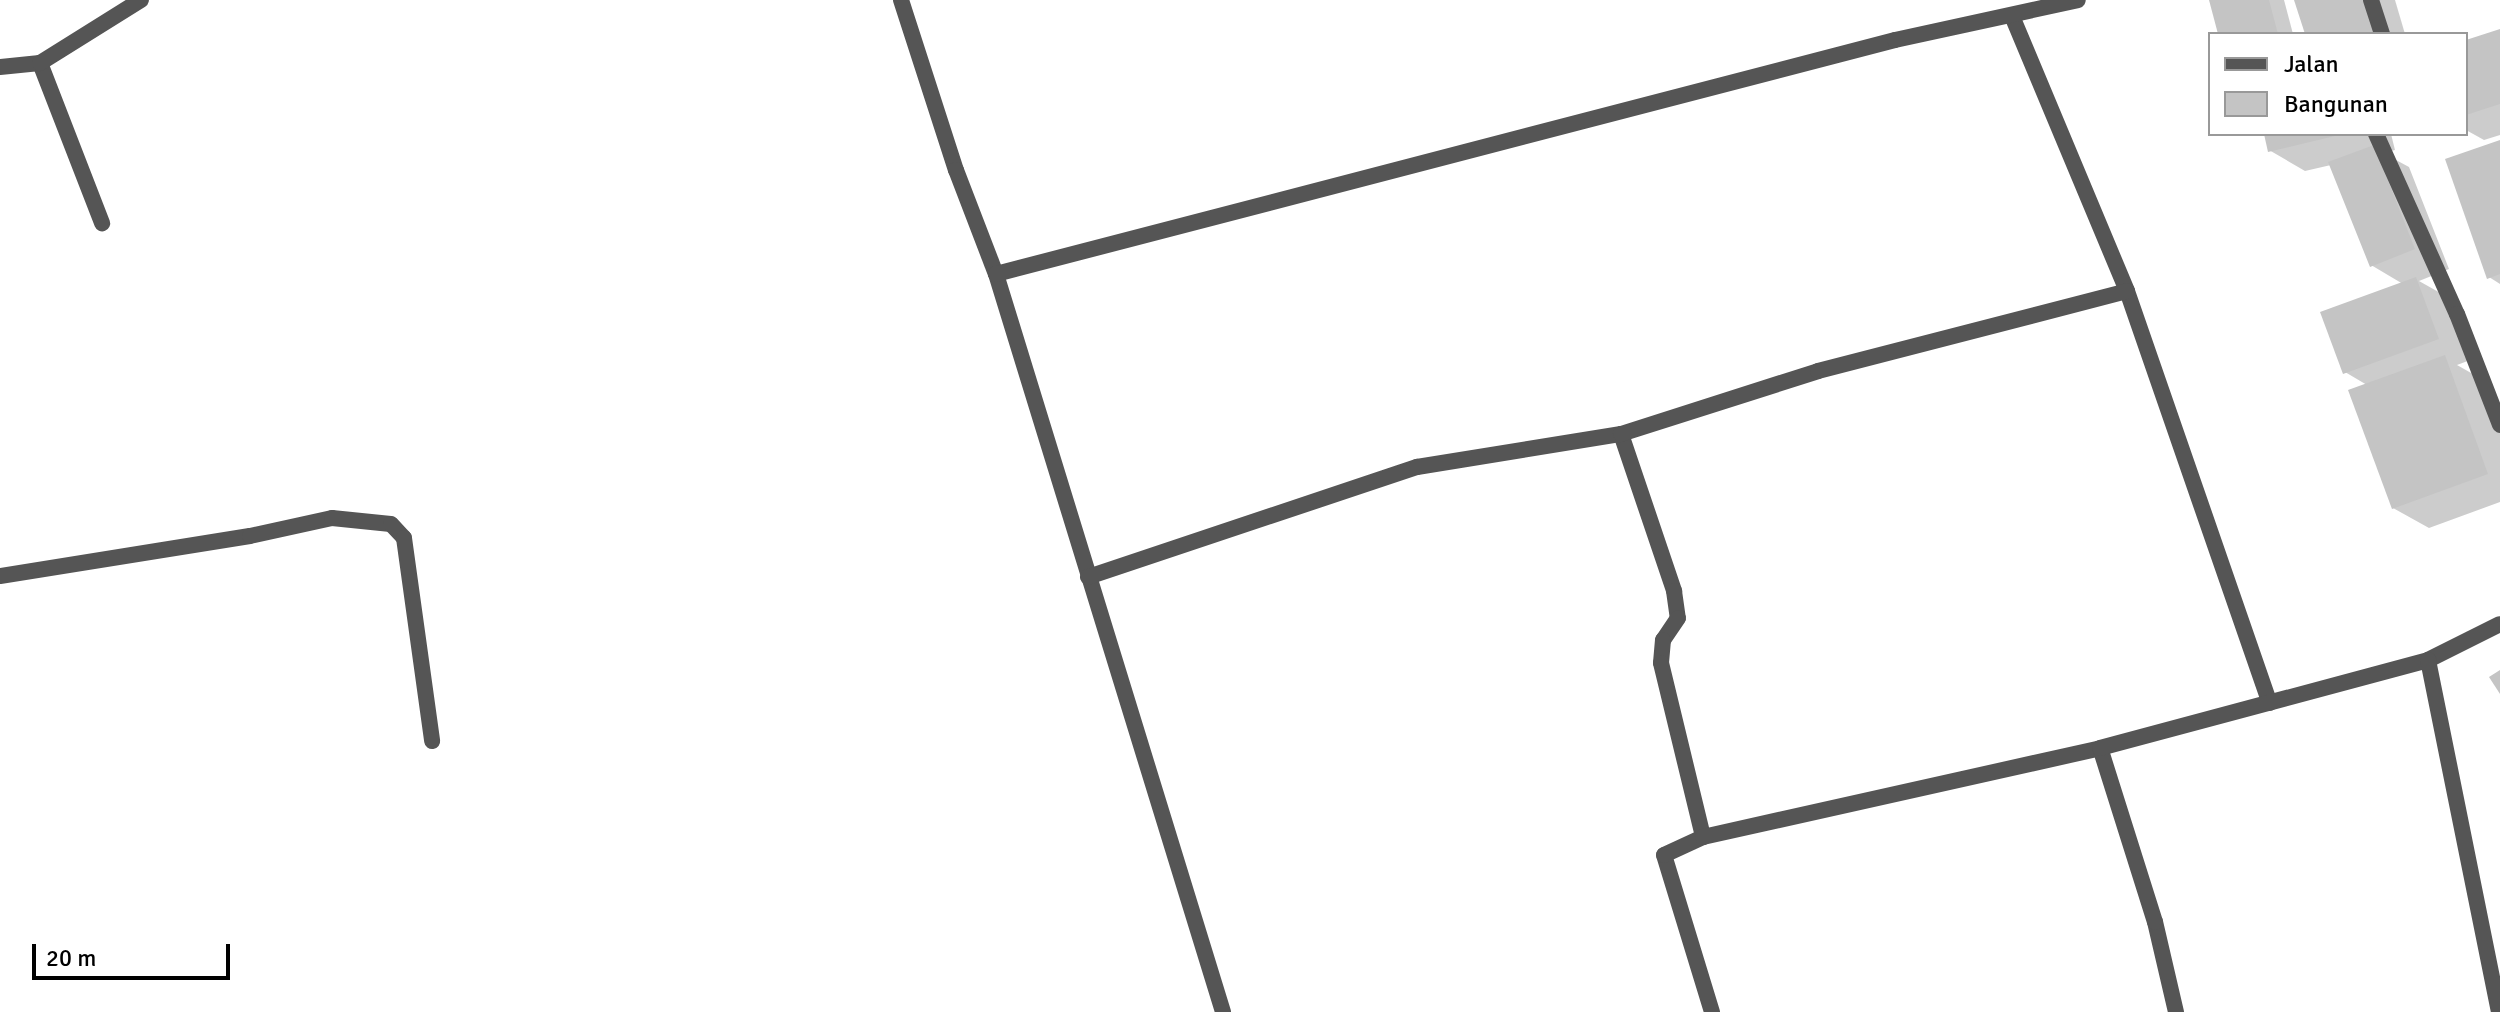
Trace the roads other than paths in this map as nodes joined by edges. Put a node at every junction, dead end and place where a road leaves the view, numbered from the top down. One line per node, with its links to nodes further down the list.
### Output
1 (141, 0): 7 (street)
2 (901, 0): 11 (street)
3 (2078, 0): 5 (street)
4 (2371, 0): 6 (street)
5 (2012, 16): 11 (street); 12 (street)
6 (2381, 32)
7 (40, 63): 8 (street); 10 (street)
8 (0, 67)
9 (2377, 136): 13 (street)
10 (102, 223)
11 (996, 274): 16 (street)
12 (2127, 291): 14 (street); 19 (street)
13 (2500, 425)
14 (1621, 434): 16 (street); 22 (street)
15 (0, 576): 20 (street)
16 (1088, 577): 23 (street)
17 (2500, 624): 18 (street)
18 (2428, 660): 19 (street); 26 (street)
19 (2270, 703): 21 (street)
20 (432, 741)
21 (2100, 748): 22 (street); 25 (street)
22 (1703, 837): 24 (street)
23 (1223, 1012)
24 (1712, 1012)
25 (2176, 1012)
26 (2499, 1012)

